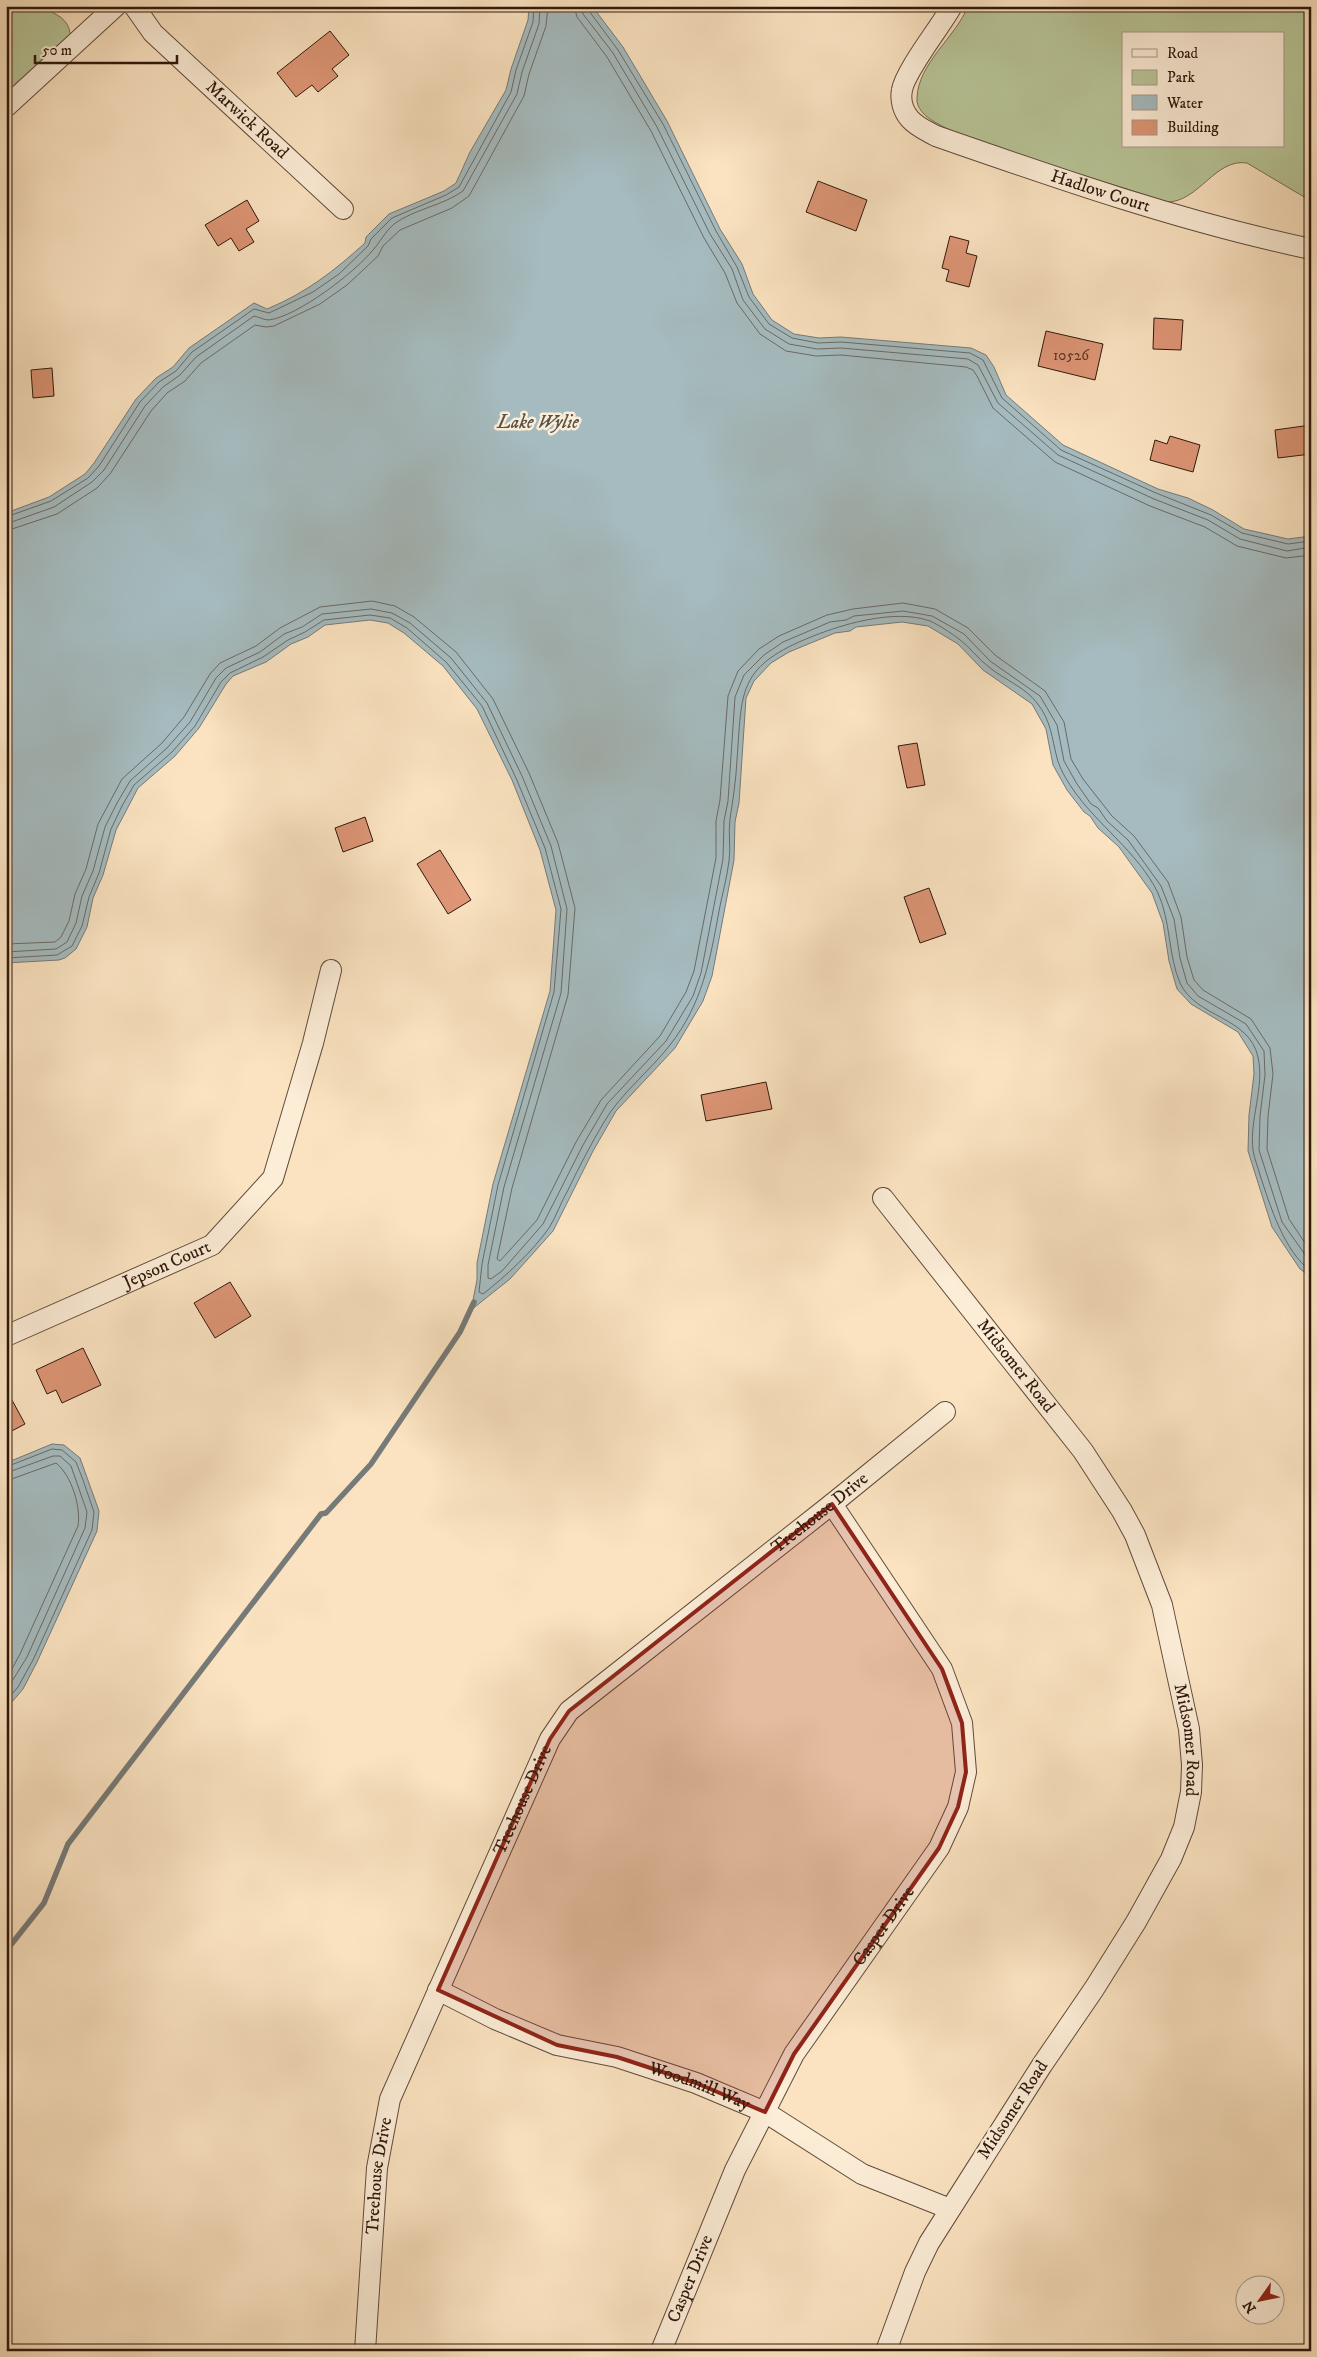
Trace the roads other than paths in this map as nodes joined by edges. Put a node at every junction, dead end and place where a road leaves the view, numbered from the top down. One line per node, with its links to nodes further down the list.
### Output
1 (116, 6): 4 (street)
2 (134, 6): 5 (street, Marwick Road)
3 (952, 6): 6 (street, Hadlow Court)
4 (6, 107)
5 (343, 209)
6 (1311, 249)
7 (331, 970): 9 (street, Jepson Court)
8 (883, 1198): 14 (street, Midsomer Road)
9 (6, 1336)
10 (945, 1412): 11 (street, Treehouse Drive)
11 (832, 1504): 12 (street, Treehouse Drive); 13 (street, Casper Drive)
12 (438, 1990): 13 (street, Woodmill Way); 15 (street, Treehouse Drive)
13 (765, 2112): 14 (street, Woodmill Way); 16 (street, Casper Drive)
14 (950, 2209): 17 (street, Midsomer Road)
15 (365, 2351)
16 (661, 2351)
17 (886, 2351)

